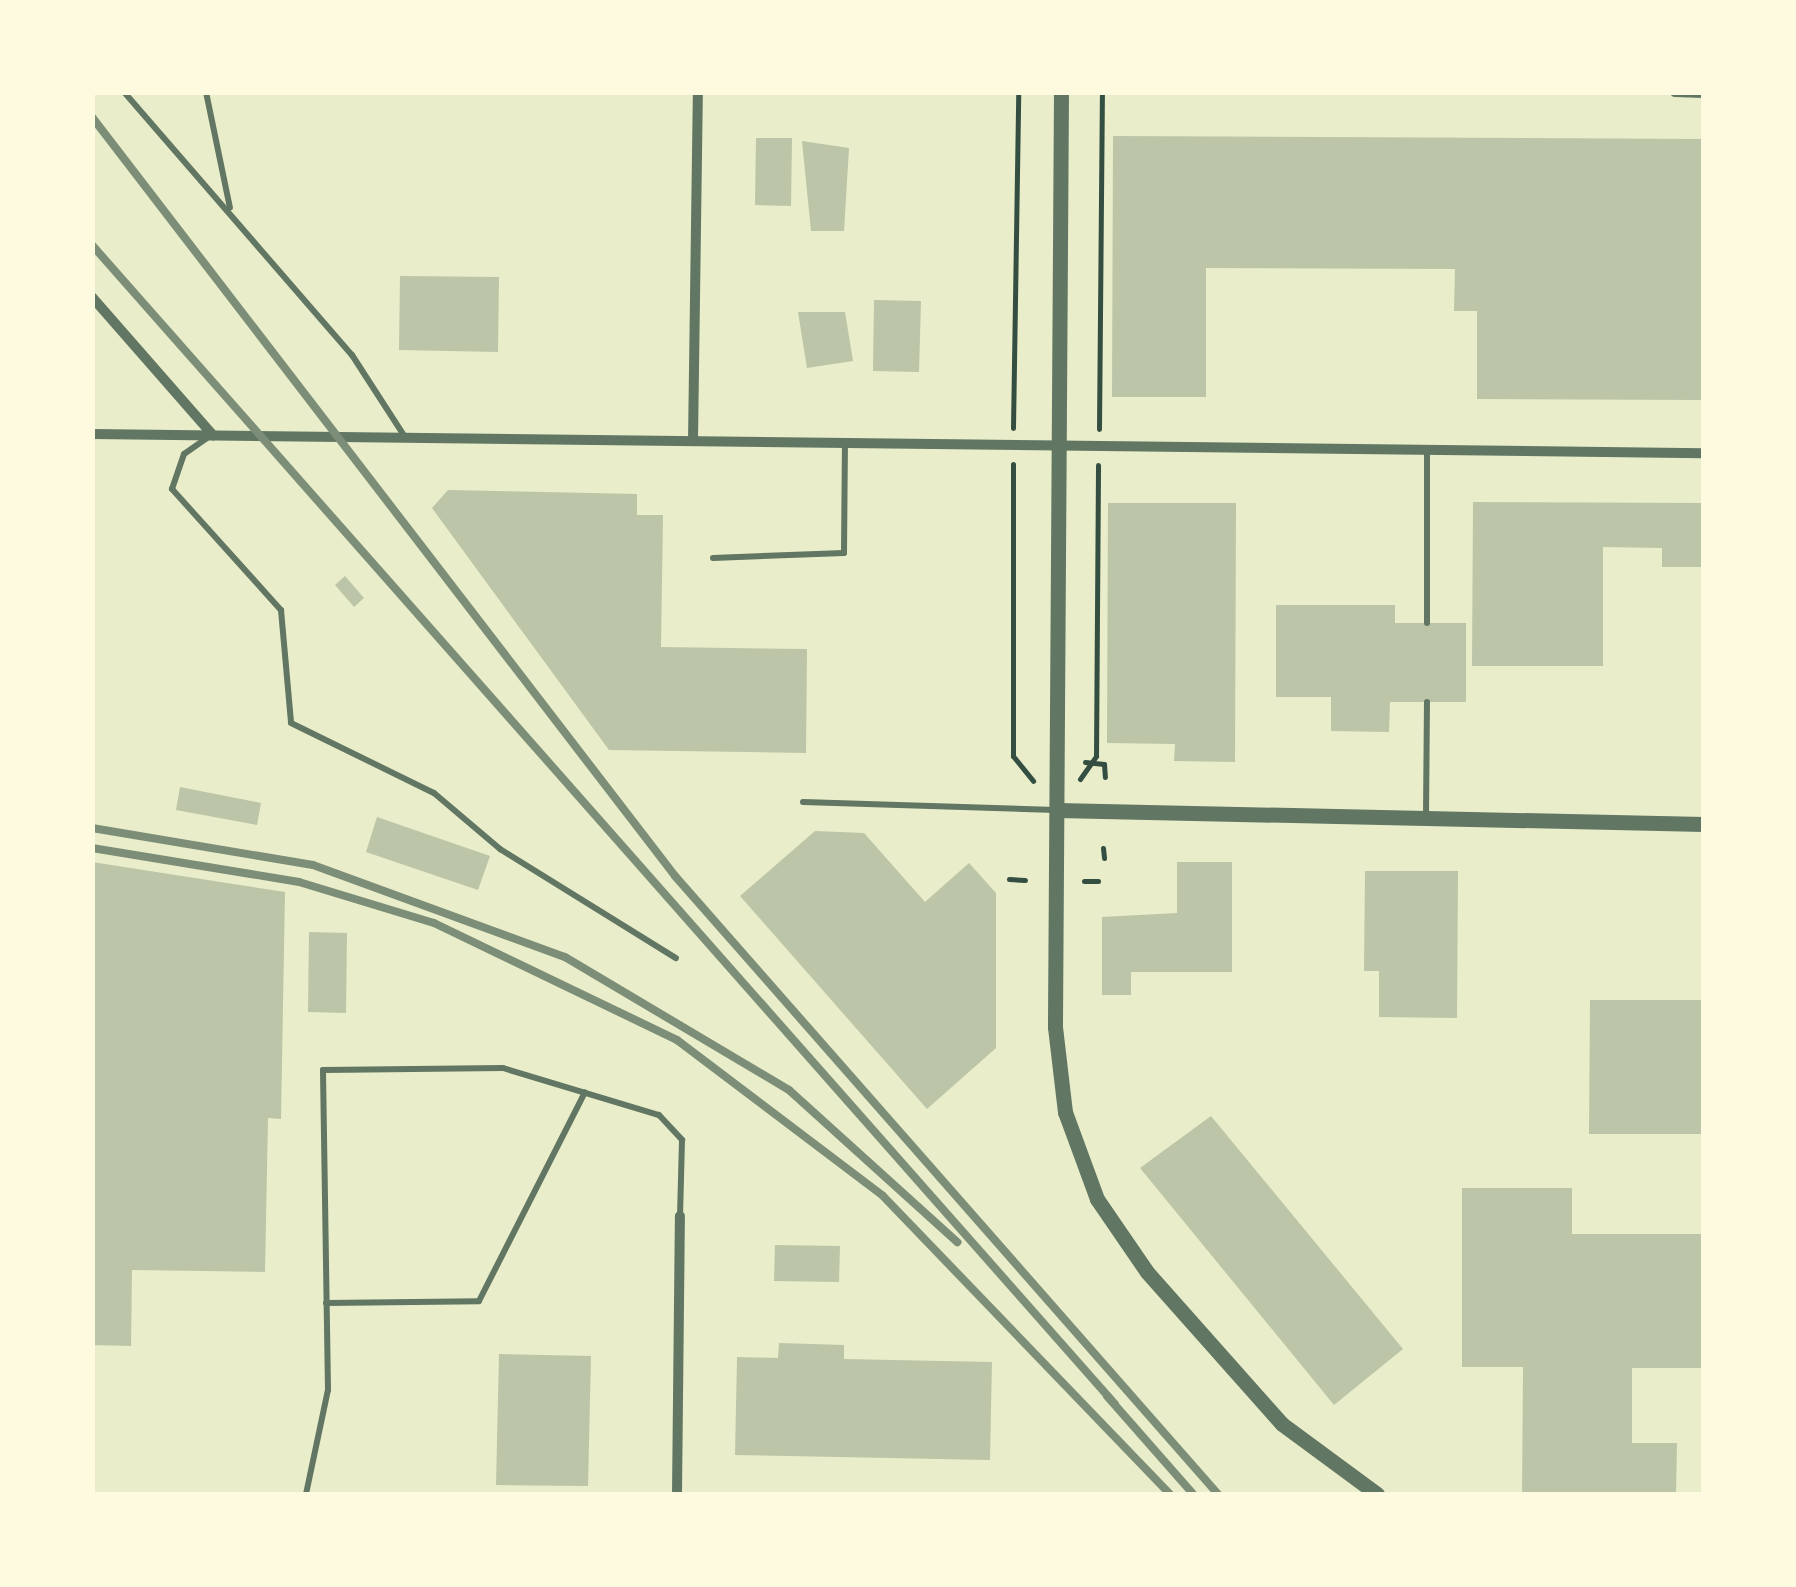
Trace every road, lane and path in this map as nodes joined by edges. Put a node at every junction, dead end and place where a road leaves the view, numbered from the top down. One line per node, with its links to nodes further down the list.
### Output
1 (124, 92): 9 (lane)
2 (206, 92): 9 (lane)
3 (698, 92): 16 (street)
4 (1018, 92): 11 (path)
5 (1060, 92): 18 (street)
6 (1102, 92): 12 (path)
7 (1675, 92): 8 (street)
8 (1704, 93)
9 (230, 209): 15 (lane)
10 (92, 296): 14 (street)
11 (1014, 418)
12 (1099, 421)
13 (92, 434): 14 (street)
14 (213, 434): 15 (street); 40 (lane)
15 (405, 437): 16 (street)
16 (693, 441): 17 (street)
17 (845, 442): 18 (street); 23 (lane)
18 (1059, 444): 19 (street); 31 (street)
19 (1427, 449): 20 (street); 24 (lane)
20 (1704, 452)
21 (1012, 478): 27 (path)
22 (1098, 479): 28 (path)
23 (712, 558)
24 (1427, 623)
25 (1426, 702): 32 (lane)
26 (1007, 760): 27 (path)
27 (1017, 760): 31 (path)
28 (1089, 762): 29 (path); 31 (path)
29 (1105, 777)
30 (802, 802): 31 (lane)
31 (1057, 810): 32 (street); 46 (street)
32 (1426, 818): 33 (street)
33 (1704, 824)
34 (1103, 848): 35 (path)
35 (1104, 858)
36 (1009, 879): 37 (path)
37 (1025, 880)
38 (1084, 882): 39 (path)
39 (1098, 882)
40 (676, 958)
41 (585, 1092): 42 (lane); 43 (lane); 43 (lane)
42 (680, 1216): 45 (street)
43 (326, 1302): 44 (lane)
44 (306, 1494)
45 (677, 1494)
46 (1377, 1494)

